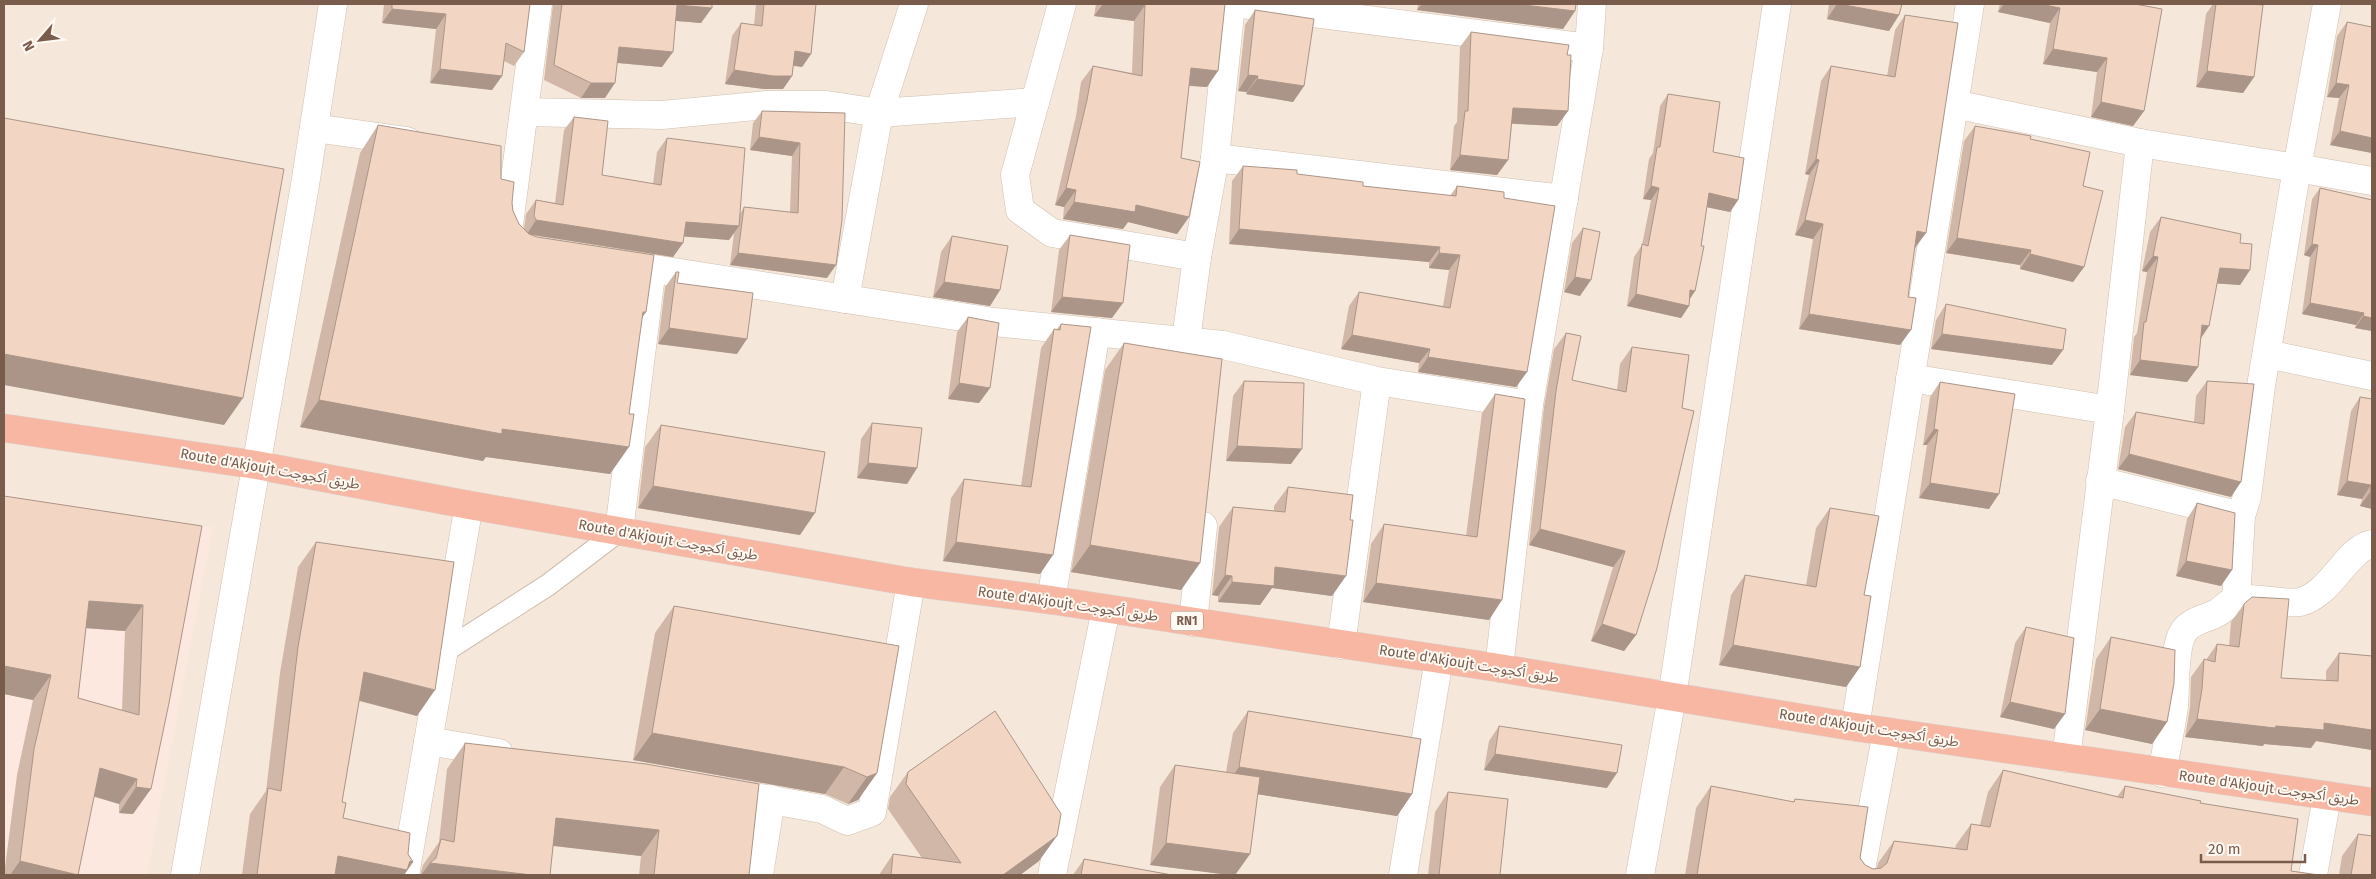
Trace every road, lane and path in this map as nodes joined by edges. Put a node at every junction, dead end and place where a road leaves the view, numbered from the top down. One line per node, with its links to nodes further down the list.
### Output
1 (333, 4): 16 (street)
2 (538, 4): 14 (street)
3 (914, 4): 15 (street)
4 (1062, 4): 12 (street)
5 (1231, 4): 21 (street)
6 (1242, 4): 11 (street)
7 (1592, 4): 11 (street)
8 (1777, 4): 59 (street)
9 (1970, 4): 13 (street)
10 (2327, 4): 22 (street)
11 (1589, 48): 26 (street)
12 (1035, 102): 15 (street); 28 (street)
13 (1954, 104): 17 (street); 38 (street)
14 (524, 112): 15 (street); 20 (street)
15 (879, 113): 31 (street)
16 (314, 128): 18 (street); 25 (street)
17 (2140, 143): 22 (street); 41 (street)
18 (431, 144)
19 (489, 151): 20 (street)
20 (518, 155): 27 (street)
21 (1215, 158): 26 (street); 28 (street)
22 (2297, 168): 24 (street); 35 (street)
23 (276, 179): 25 (street)
24 (2372, 181)
25 (305, 185): 43 (street)
26 (1564, 199): 40 (street)
27 (538, 252)
28 (1197, 257): 33 (street)
29 (586, 259): 30 (street)
30 (652, 269): 31 (street); 48 (street)
31 (844, 298): 32 (street)
32 (1096, 332): 33 (street); 51 (street)
33 (1186, 340): 34 (street)
34 (1223, 345): 36 (street); 39 (street)
35 (2267, 354): 37 (street); 47 (street)
36 (1220, 375)
37 (2372, 376)
38 (1910, 378): 41 (street); 60 (street)
39 (1377, 381): 40 (street); 55 (street)
40 (1529, 405): 58 (street)
41 (2110, 410): 44 (street)
42 (4, 428): 43 (highway, Route d'Akjoujt طريق أكجوجت / RN1)
43 (256, 465): 46 (highway, Route d'Akjoujt طريق أكجوجت / RN1); 70 (street)
44 (2100, 481): 47 (street); 64 (street)
45 (1206, 503): 54 (street)
46 (468, 505): 48 (highway, Route d'Akjoujt طريق أكجوجت / RN1); 56 (street)
47 (2241, 516): 52 (street)
48 (619, 531): 50 (highway, Route d'Akjoujt طريق أكجوجت / RN1); 56 (lane)
49 (2372, 544): 52 (street)
50 (912, 582): 51 (highway, Route d'Akjoujt طريق أكجوجت / RN1); 68 (street)
51 (1051, 600): 53 (highway, Route d'Akjoujt طريق أكجوجت / RN1)
52 (2236, 600): 65 (street)
53 (1106, 609): 54 (highway, Route d'Akjoujt طريق أكجوجت / RN1); 73 (street)
54 (1193, 622): 55 (highway, Route d'Akjoujt طريق أكجوجت / RN1)
55 (1341, 645): 57 (highway, Route d'Akjoujt طريق أكجوجت / RN1)
56 (442, 653): 62 (street)
57 (1439, 659): 58 (highway, Route d'Akjoujt طريق أكجوجت / RN1); 74 (street)
58 (1499, 668): 59 (highway, Route d'Akjoujt طريق أكجوجت / RN1)
59 (1672, 697): 60 (highway, Route d'Akjoujt طريق أكجوجت / RN1); 75 (street)
60 (1855, 727): 61 (highway, Route d'Akjoujt طريق أكجوجت / RN1)
61 (1887, 732): 64 (highway, Route d'Akjoujt طريق أكجوجت / RN1); 76 (street)
62 (428, 742): 63 (street); 71 (street)
63 (526, 758)
64 (2066, 758): 65 (highway, Route d'Akjoujt طريق أكجوجت / RN1)
65 (2162, 773): 67 (highway, Route d'Akjoujt طريق أكجوجت / RN1)
66 (692, 786): 68 (street)
67 (2327, 797): 69 (highway, Route d'Akjoujt طريق أكجوجت / RN1); 77 (street)
68 (771, 799): 72 (street)
69 (2372, 802)
70 (185, 875)
71 (405, 875)
72 (759, 875)
73 (1052, 875)
74 (1403, 875)
75 (1640, 875)
76 (1860, 875)
77 (2313, 875)

